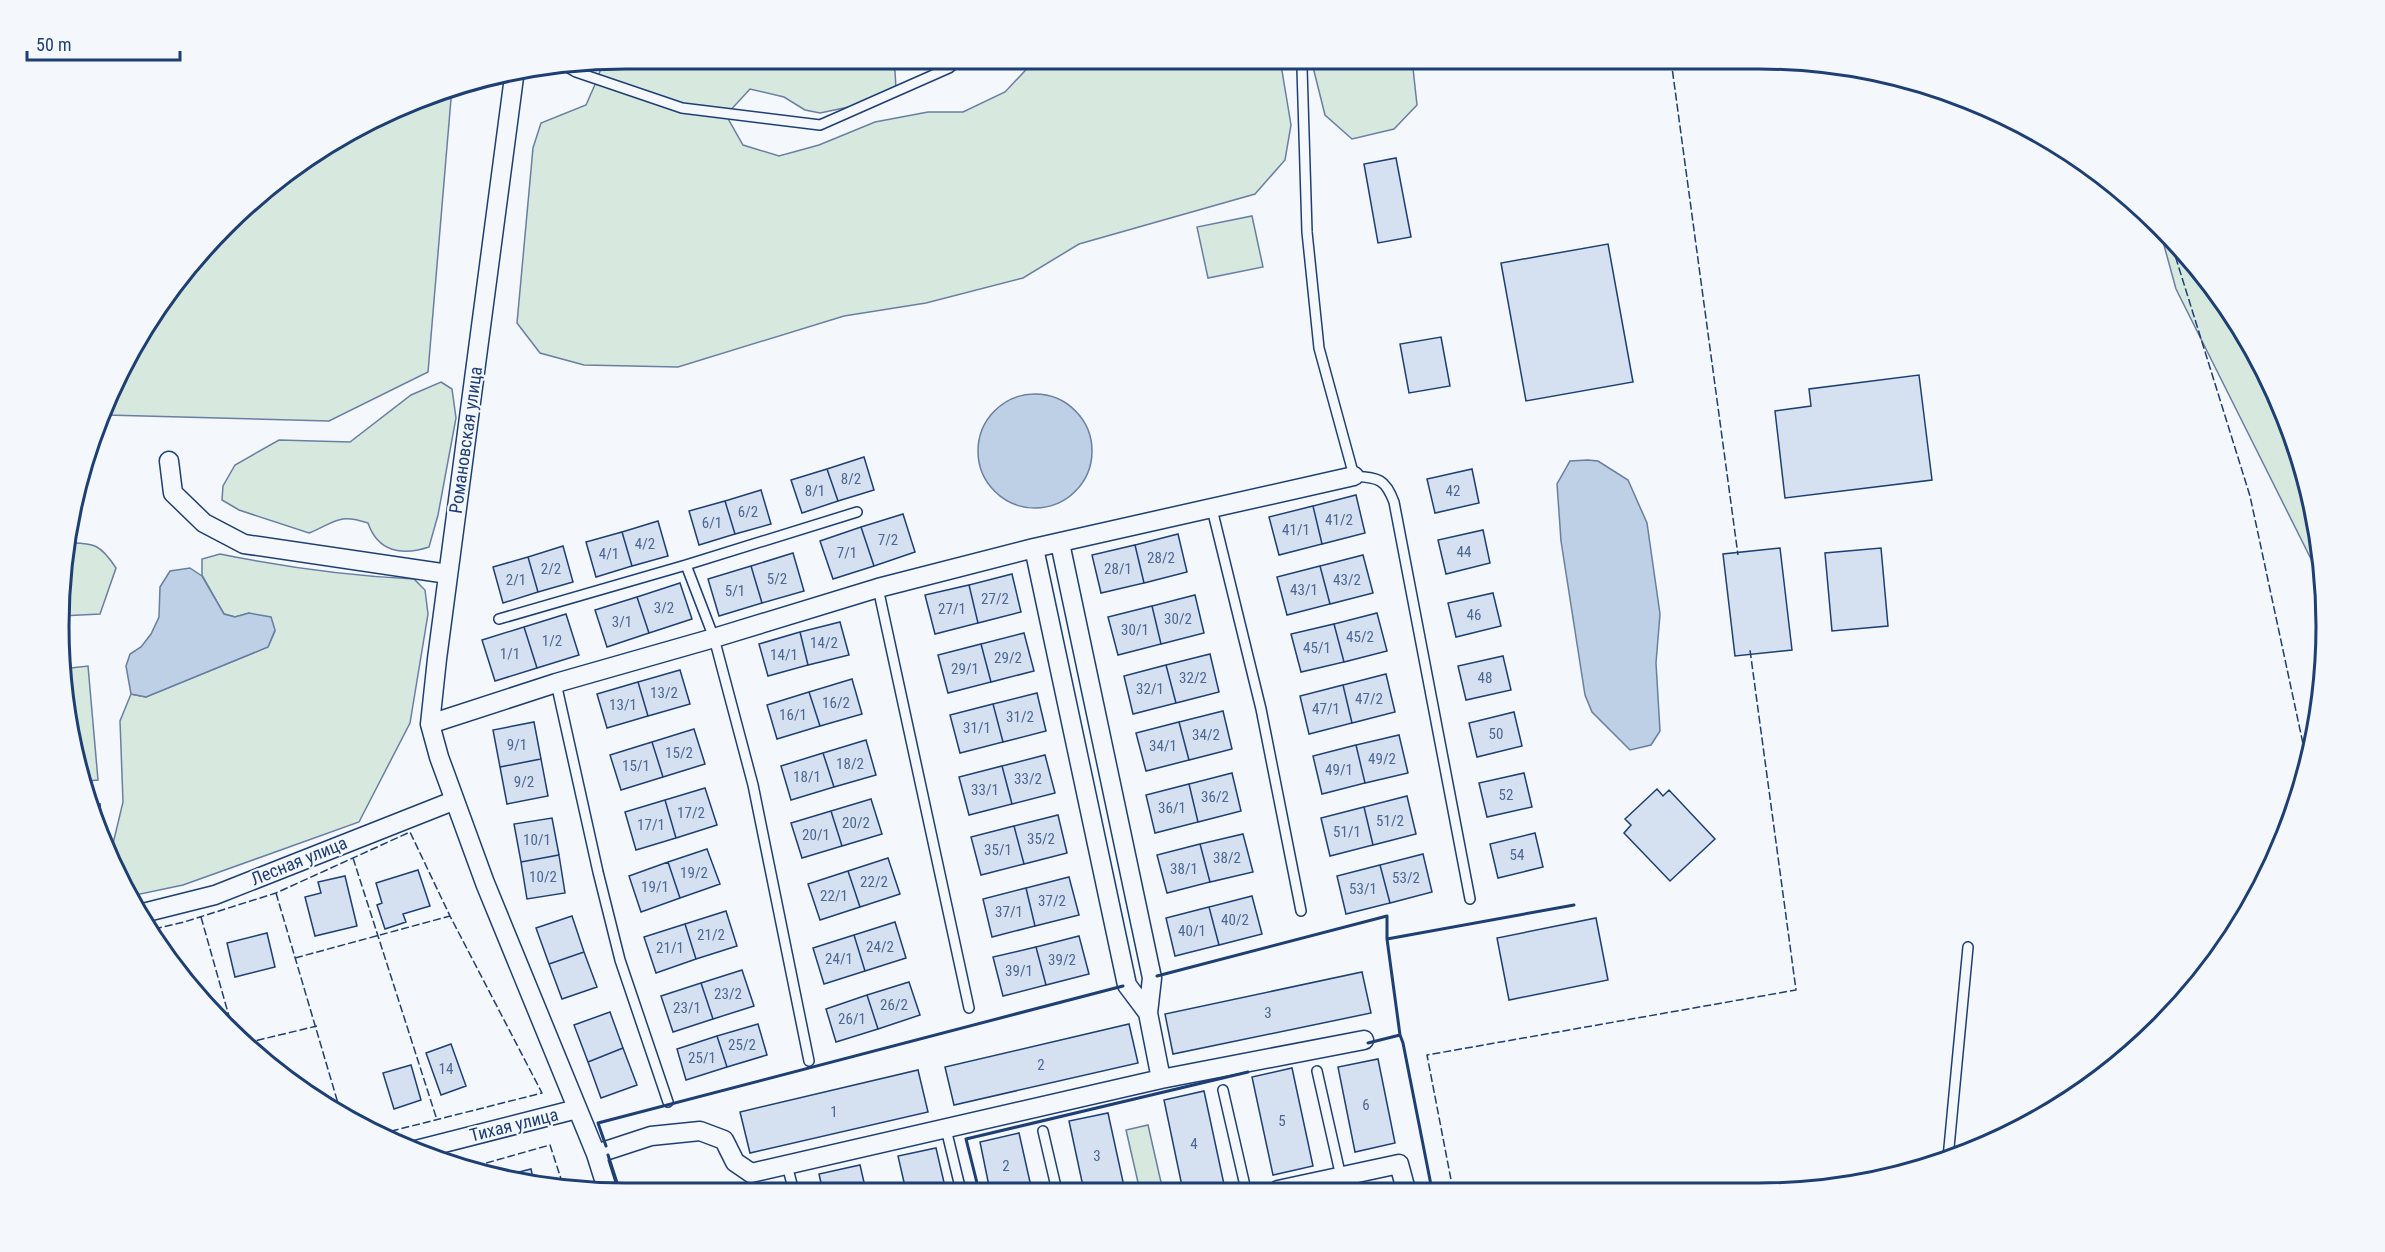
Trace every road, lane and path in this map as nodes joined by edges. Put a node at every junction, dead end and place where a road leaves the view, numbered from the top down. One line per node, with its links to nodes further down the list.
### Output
1 (947, 69): 3 (lane)
2 (1302, 69): 6 (lane)
3 (575, 72)
4 (513, 81): 12 (street, Романовская улица)
5 (169, 461): 12 (street)
6 (1354, 476): 7 (street); 23 (lane)
7 (1212, 509): 9 (street); 24 (lane)
8 (858, 512): 11 (lane)
9 (1060, 543): 10 (street); 17 (street)
10 (1034, 548): 13 (street); 18 (street)
11 (686, 565): 14 (lane); 15 (lane)
12 (448, 574): 19 (street, Романовская улица)
13 (878, 588): 15 (street); 27 (lane)
14 (499, 619)
15 (714, 638): 16 (street); 30 (lane)
16 (556, 683): 19 (street); 34 (lane)
17 (1092, 693): 18 (street); 21 (street)
18 (1067, 700): 22 (street)
19 (430, 724): 20 (street, Романовская улица)
20 (453, 801): 25 (street, Лесная улица); 35 (street, Романовская улица)
21 (1129, 864): 22 (street); 28 (street)
22 (1104, 871): 28 (street)
23 (1470, 899)
24 (1301, 911)
25 (149, 912)
26 (1968, 947): 39 (lane)
27 (969, 1008)
28 (1148, 1013): 32 (street)
29 (1364, 1040): 32 (street)
30 (809, 1061)
31 (1317, 1071): 42 (lane)
32 (1161, 1080): 36 (street)
33 (1223, 1090): 47 (lane)
34 (668, 1102)
35 (577, 1109): 38 (street, Тихая улица); 40 (street, Романовская улица)
36 (946, 1129): 41 (street); 45 (lane)
37 (1043, 1131): 46 (lane)
38 (429, 1147)
39 (1949, 1149)
40 (596, 1154): 41 (street); 43 (street, Романовская улица)
41 (787, 1165): 44 (lane)
42 (1341, 1177): 48 (street); 49 (street)
43 (605, 1182)
44 (792, 1183)
45 (959, 1183)
46 (1055, 1183)
47 (1244, 1183)
48 (1312, 1183)
49 (1404, 1183)

